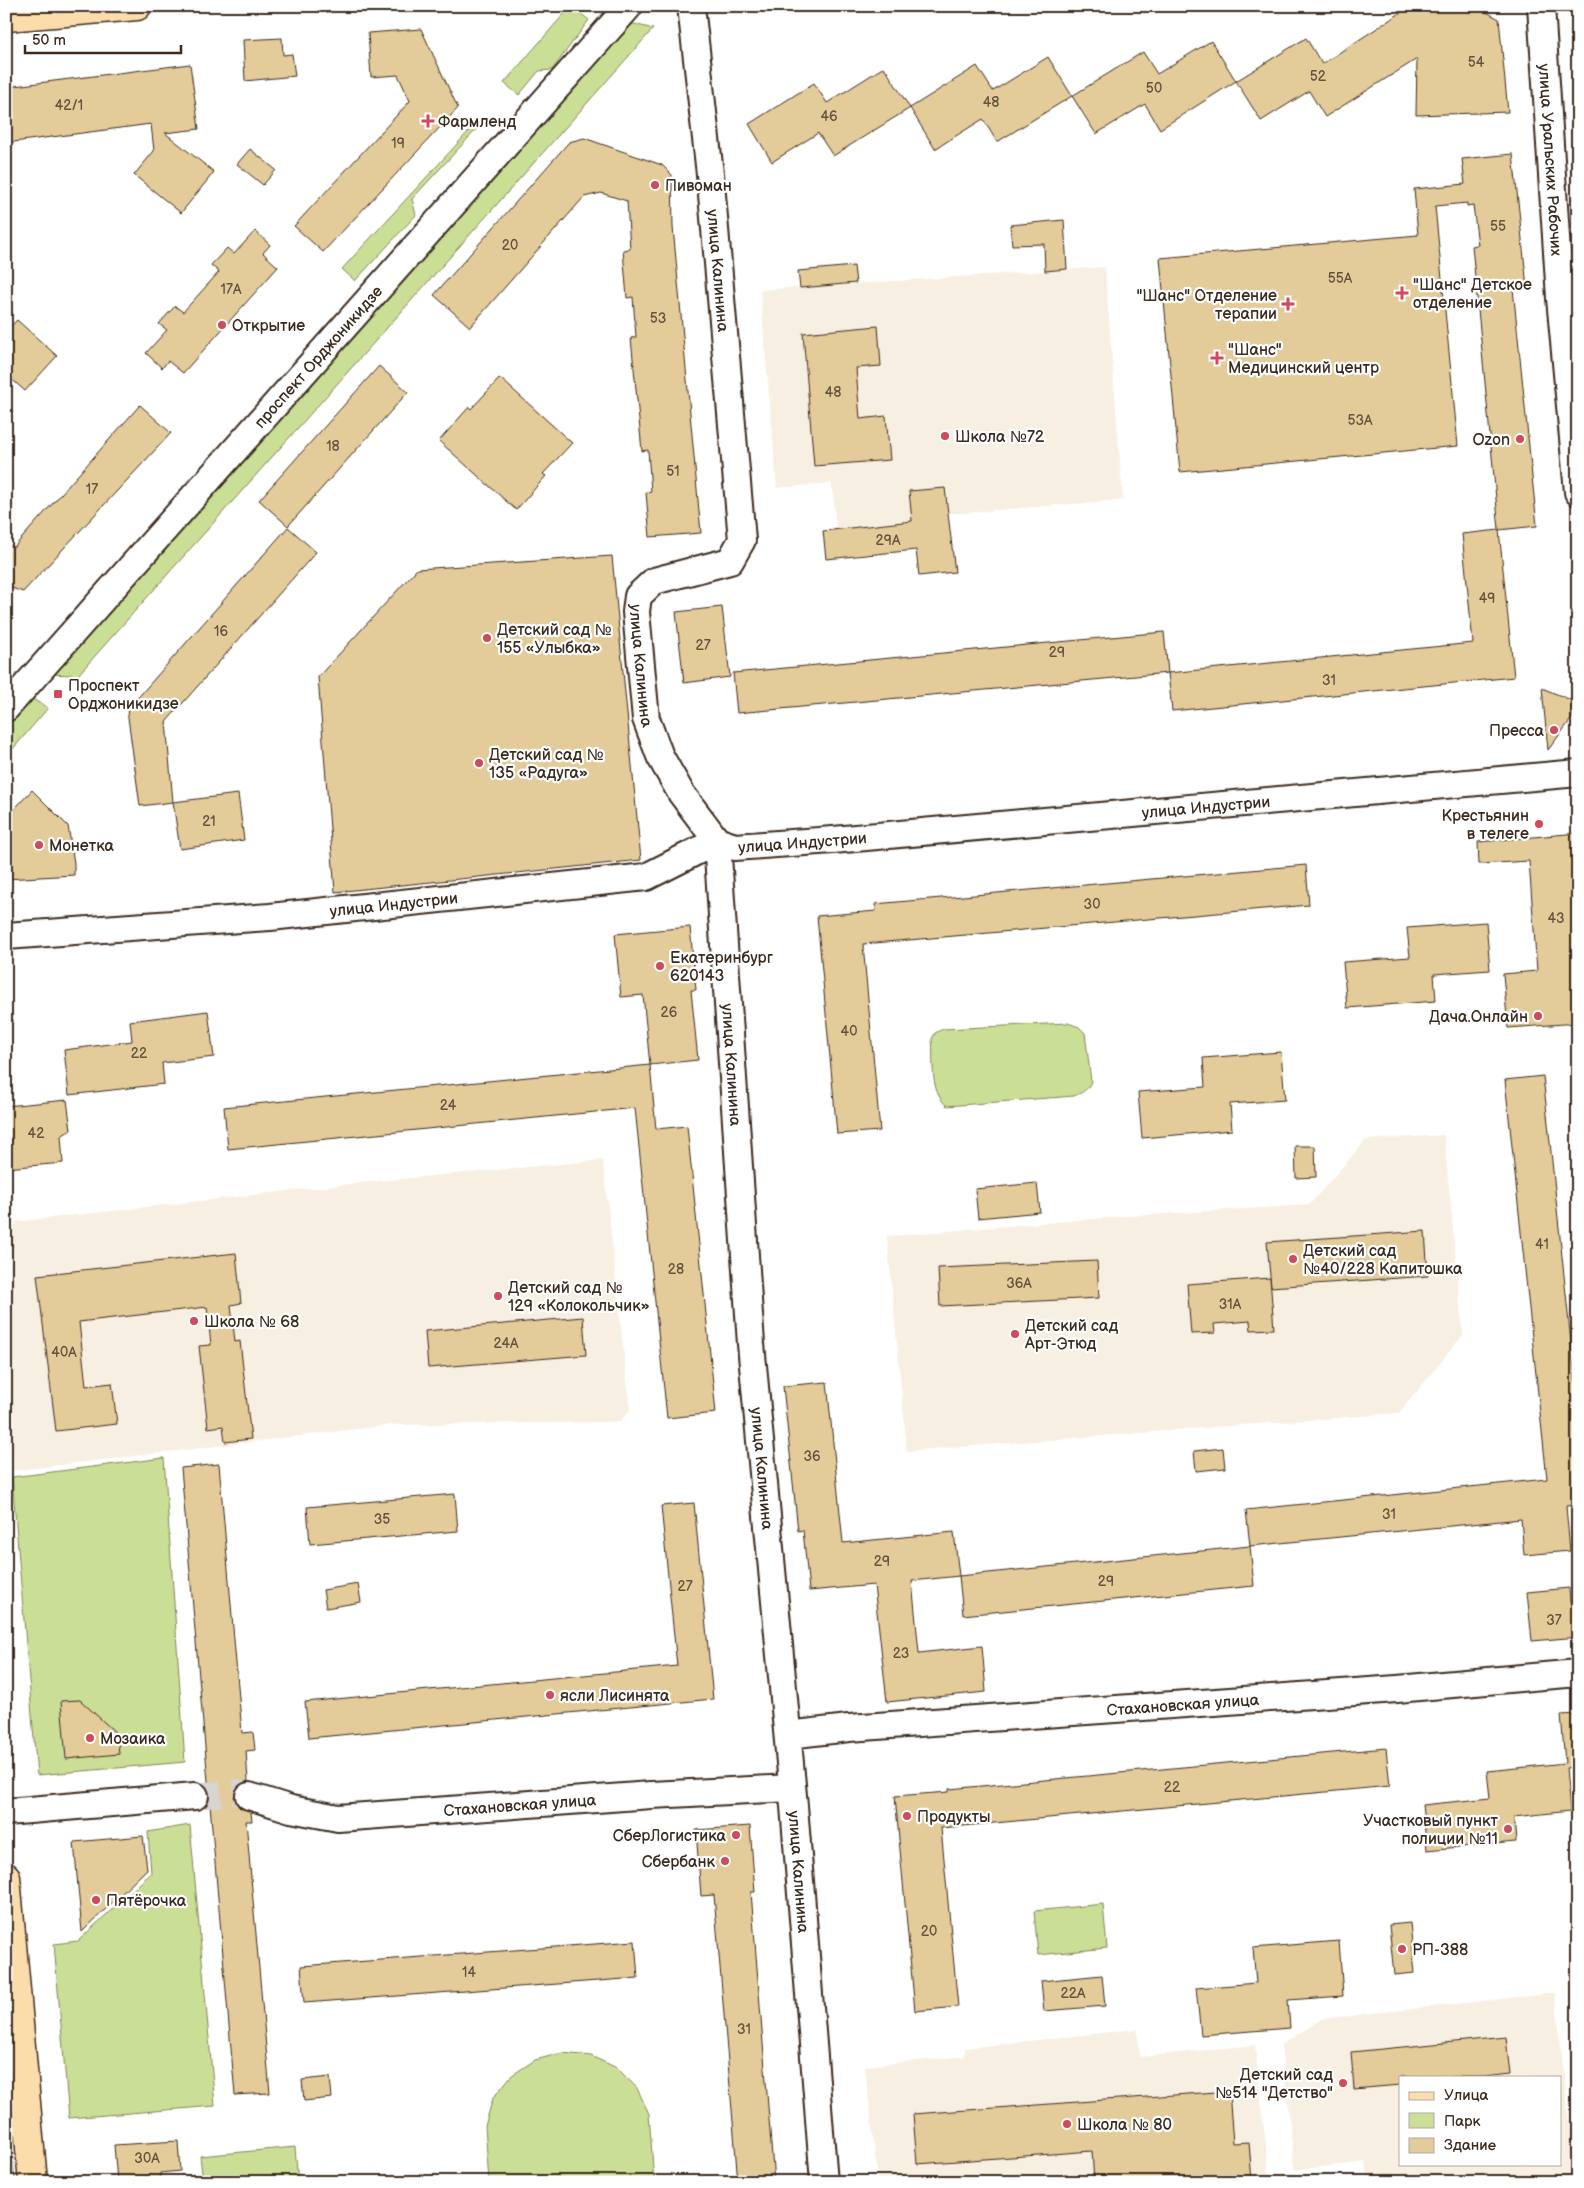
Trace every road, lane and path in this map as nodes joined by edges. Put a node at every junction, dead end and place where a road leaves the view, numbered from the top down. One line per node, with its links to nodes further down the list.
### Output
1 (137, 6): 5 (main road)
2 (629, 6): 7 (street, проспект Орджоникидзе)
3 (691, 6): 9 (street, улица Калинина)
4 (1541, 6): 6 (street, улица Уральских Рабочих)
5 (6, 17)
6 (1578, 492)
7 (6, 708)
8 (1578, 773): 9 (street, улица Индустрии)
9 (716, 841): 10 (street, улица Индустрии); 12 (street, улица Калинина)
10 (6, 936)
11 (1578, 1673): 12 (street, Стахановская улица)
12 (788, 1735): 13 (street, улица Калинина)
13 (792, 1788): 15 (street, Стахановская улица); 19 (street, улица Калинина)
14 (195, 1796): 16 (street)
15 (249, 1796)
16 (6, 1812)
17 (6, 1877): 18 (main road)
18 (33, 2182)
19 (824, 2182)

